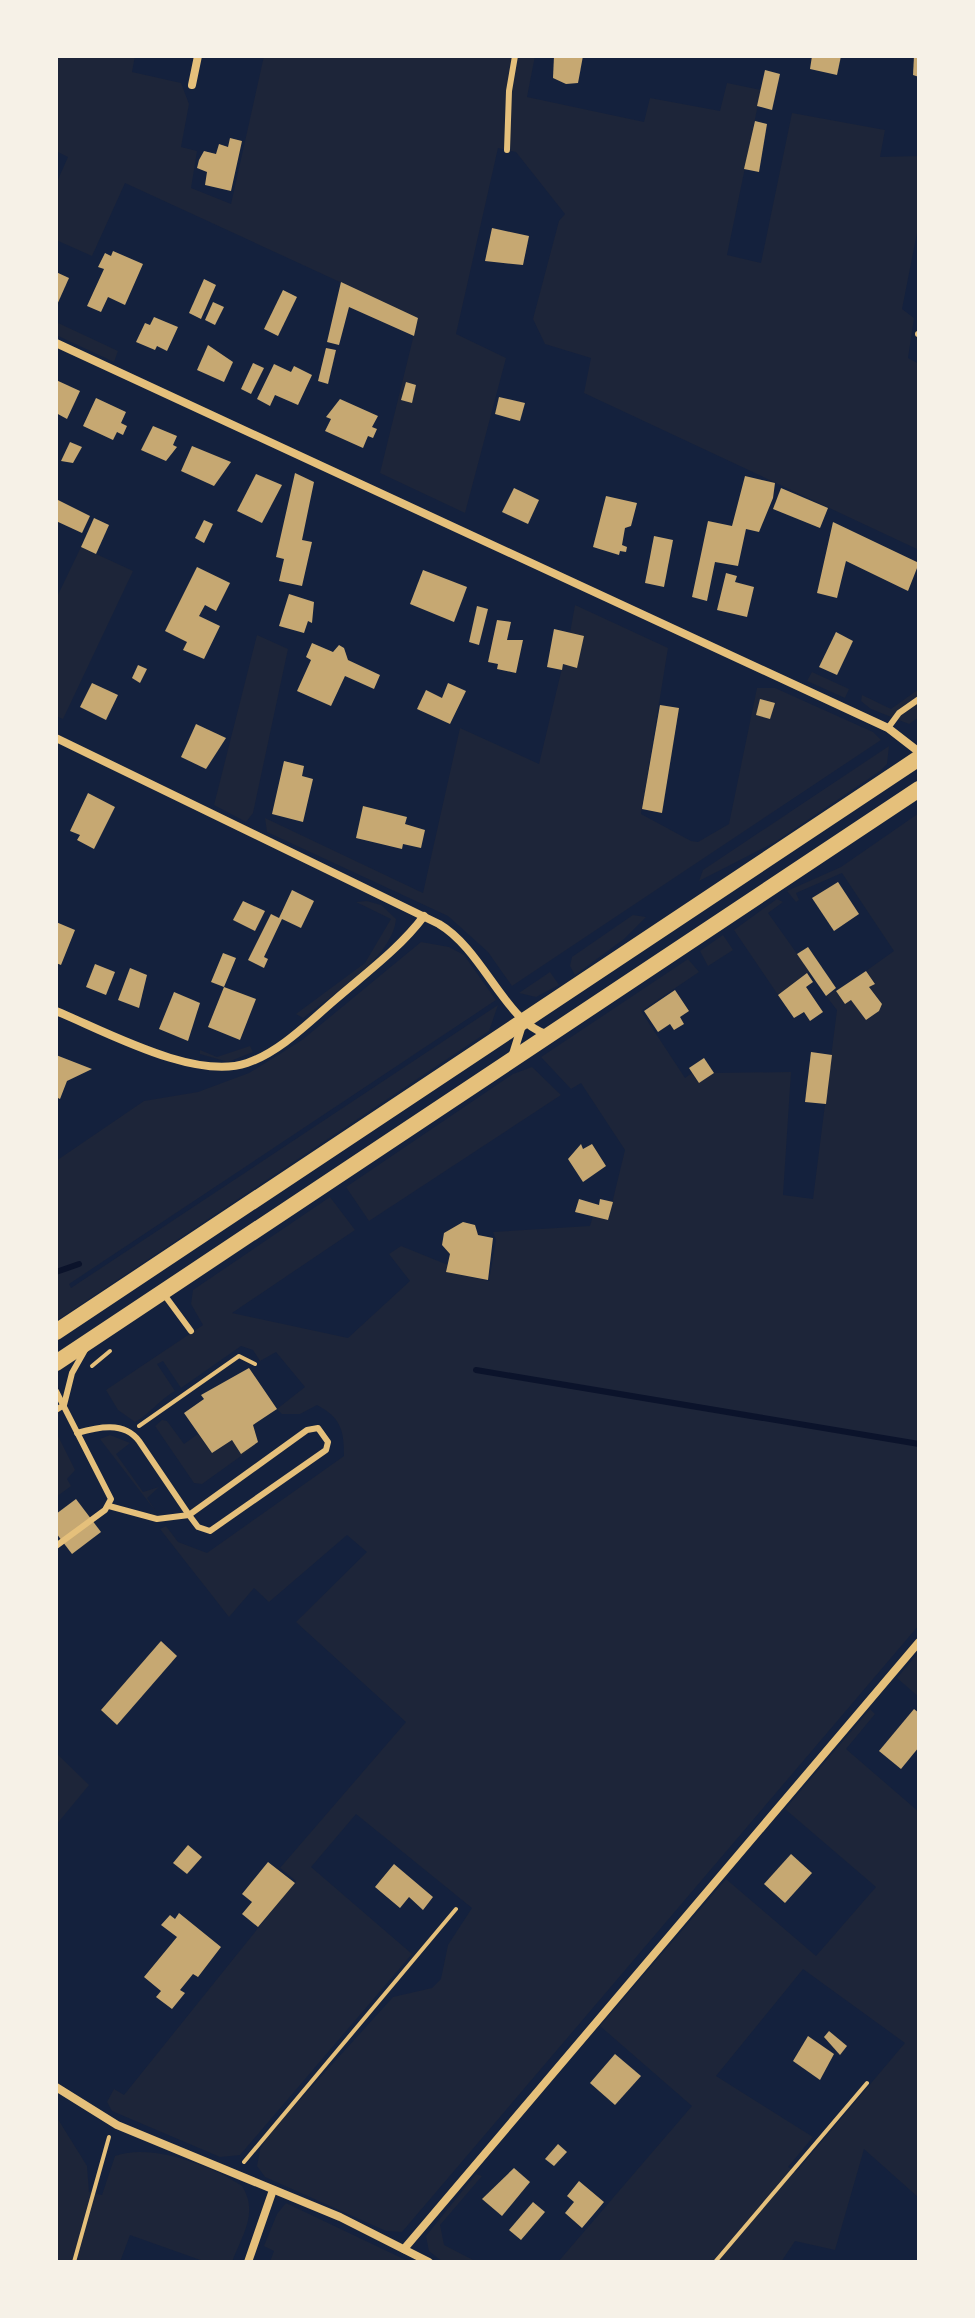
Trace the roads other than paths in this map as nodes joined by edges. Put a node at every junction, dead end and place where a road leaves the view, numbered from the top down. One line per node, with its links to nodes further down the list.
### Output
1 (198, 56): 3 (street)
2 (515, 56): 4 (lane)
3 (192, 85)
4 (507, 150)
5 (56, 343): 7 (street)
6 (919, 699): 7 (lane)
7 (888, 728): 9 (street)
8 (56, 738): 12 (street)
9 (919, 752)
10 (919, 758): 14 (main road)
11 (918, 788): 15 (main road)
12 (424, 916): 13 (street); 14 (street)
13 (56, 1011)
14 (523, 1022): 15 (street); 16 (street); 19 (main road)
15 (550, 1035): 16 (main road)
16 (507, 1065): 17 (main road)
17 (163, 1293): 18 (lane); 20 (main road)
18 (191, 1331)
19 (56, 1332)
20 (97, 1337): 21 (main road); 23 (lane)
21 (56, 1363)
22 (56, 1391): 23 (lane)
23 (64, 1405): 24 (lane); 25 (lane)
24 (56, 1410)
25 (77, 1433): 26 (lane); 27 (lane)
26 (109, 1506): 27 (lane); 28 (lane)
27 (189, 1515): 27 (lane)
28 (56, 1546)
29 (919, 1642): 32 (street)
30 (56, 2087): 31 (street)
31 (273, 2190): 32 (street); 33 (street)
32 (404, 2249): 34 (street)
33 (248, 2262)
34 (429, 2262)

